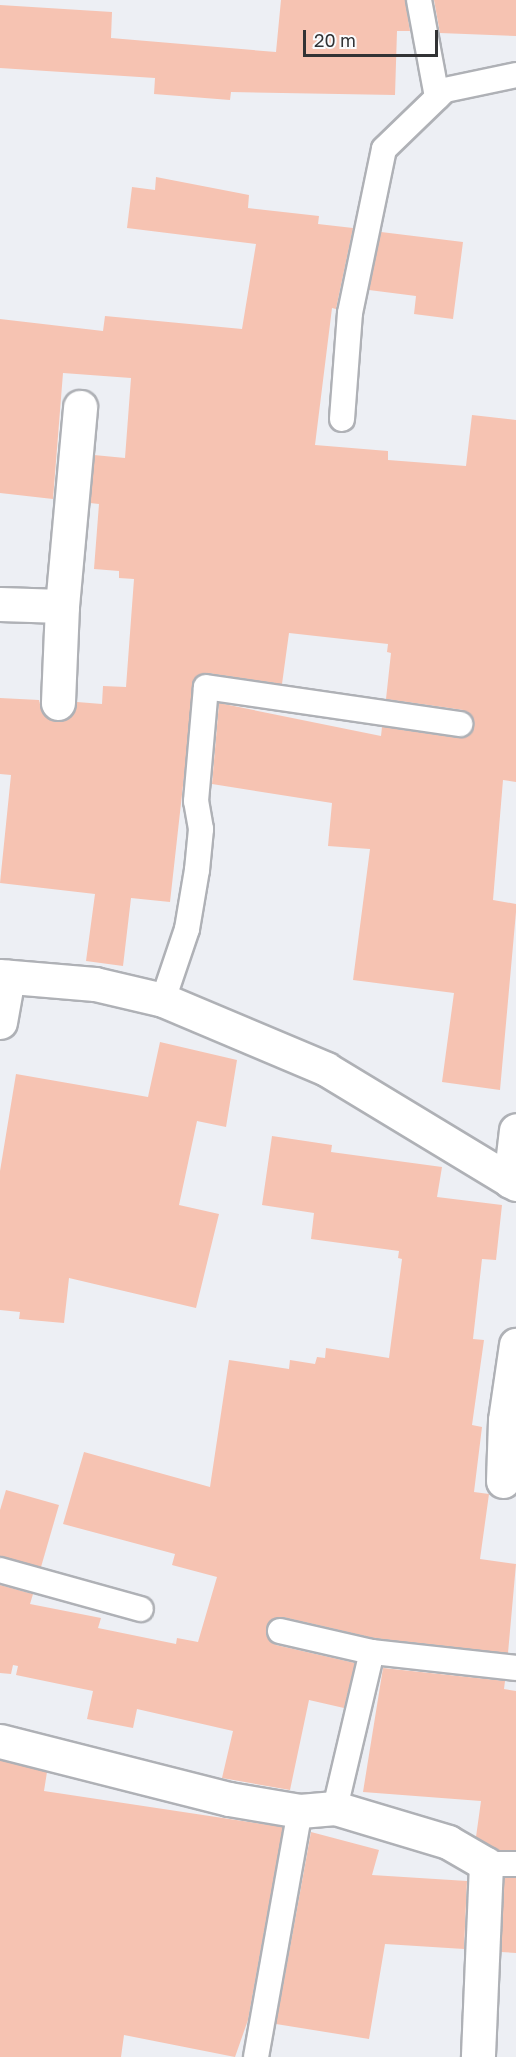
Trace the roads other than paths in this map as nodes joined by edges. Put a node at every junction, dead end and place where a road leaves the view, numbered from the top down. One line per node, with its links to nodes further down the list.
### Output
1 (419, 0): 3 (lane)
2 (516, 75): 3 (lane)
3 (436, 97): 5 (lane)
4 (80, 407): 7 (street)
5 (342, 419)
6 (0, 604): 7 (street)
7 (62, 606): 8 (street)
8 (58, 703)
9 (460, 724): 11 (lane)
10 (4, 976): 11 (street); 12 (street)
11 (163, 1000): 14 (street)
12 (0, 1022)
13 (516, 1130): 14 (street)
14 (513, 1182)
15 (516, 1345): 16 (street)
16 (511, 1422): 17 (street)
17 (503, 1480)
18 (0, 1570): 19 (lane)
19 (141, 1609)
20 (280, 1631): 21 (lane)
21 (372, 1652): 22 (lane); 24 (lane)
22 (516, 1668)
23 (0, 1741): 25 (street)
24 (334, 1808): 25 (street); 26 (street)
25 (300, 1811): 27 (lane)
26 (501, 1864): 28 (street)
27 (256, 2057)
28 (478, 2057)

